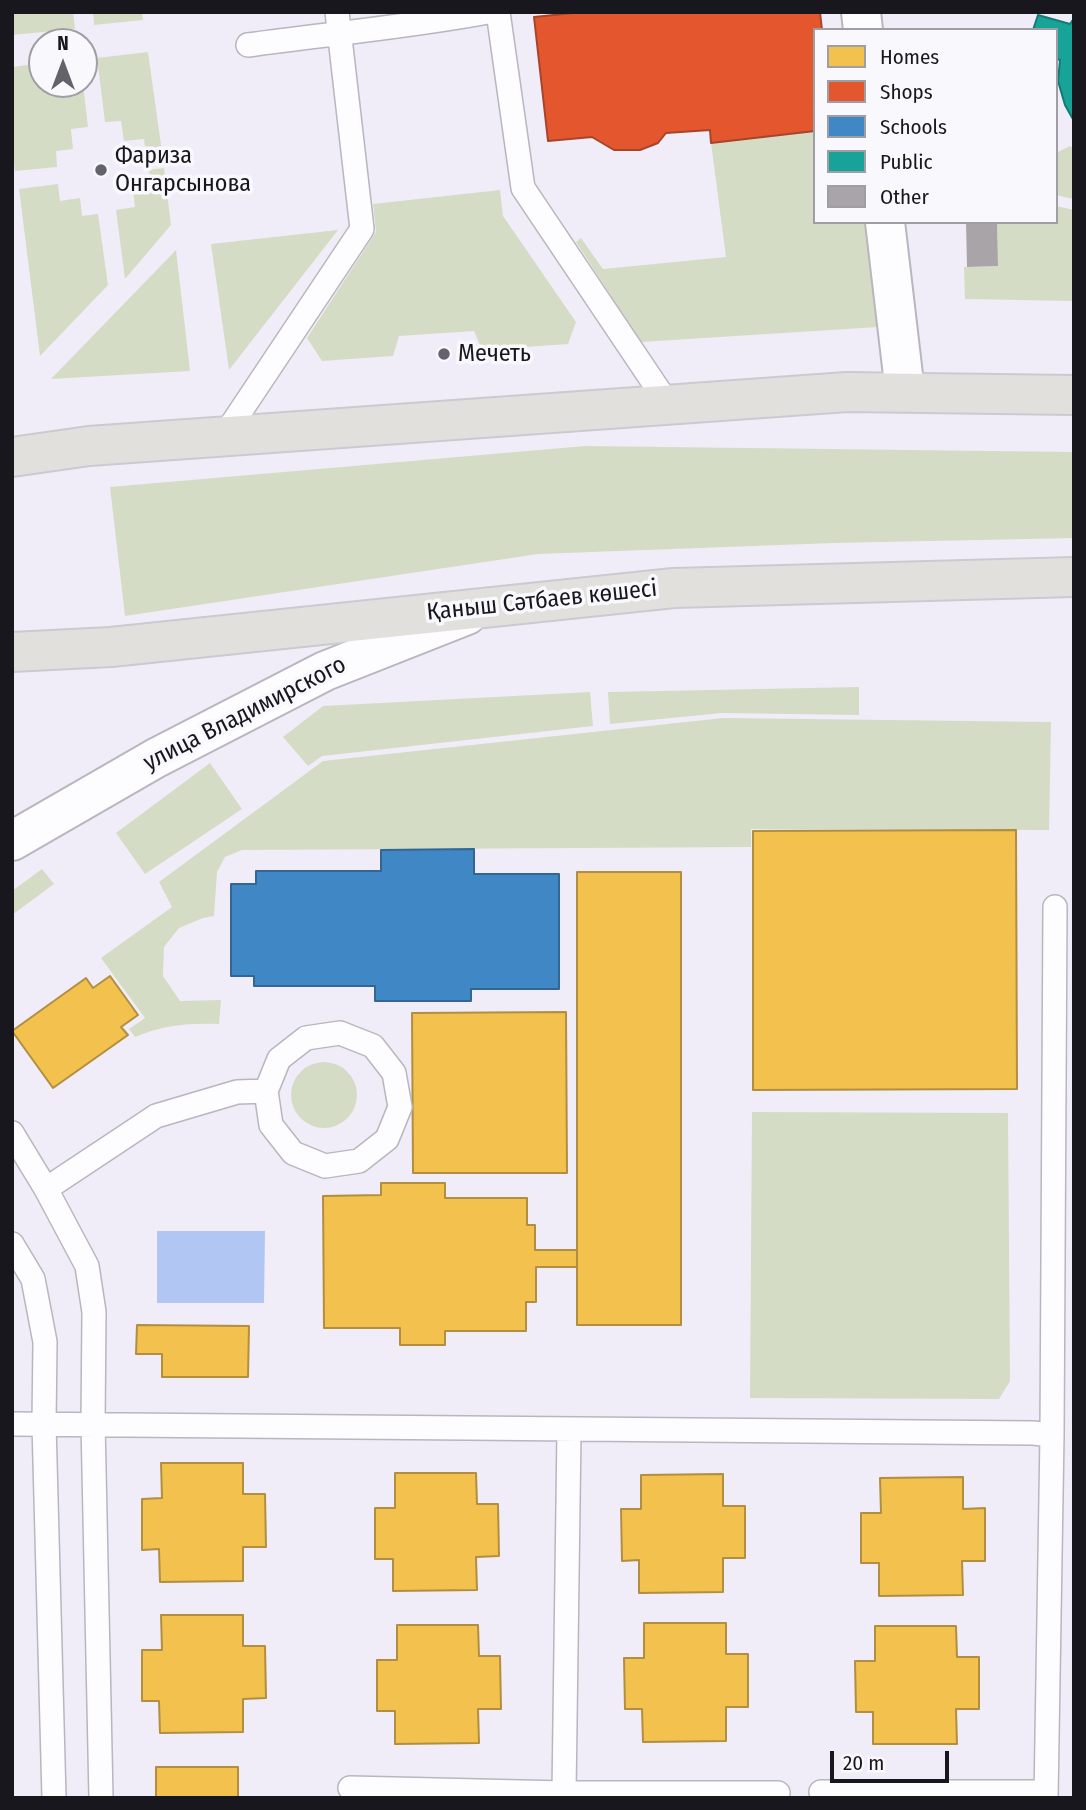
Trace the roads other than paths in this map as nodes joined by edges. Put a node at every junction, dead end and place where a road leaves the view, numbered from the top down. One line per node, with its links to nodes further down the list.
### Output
1 (488, 12): 3 (lane)
2 (498, 12): 8 (lane)
3 (338, 22): 4 (lane); 9 (lane)
4 (248, 44)
5 (885, 224): 6 (street)
6 (905, 392): 7 (main road); 8 (main road)
7 (1074, 396)
8 (668, 404): 9 (main road)
9 (224, 436): 10 (main road)
10 (12, 457)
11 (1074, 577): 12 (main road, Қаныш Сәтбаев көшесі)
12 (487, 607): 13 (main road, Қаныш Сәтбаев көшесі); 14 (street, улица Владимирского)
13 (12, 652)
14 (12, 841)
15 (1055, 906): 24 (lane)
16 (266, 1091): 16 (lane); 18 (lane)
17 (12, 1133): 18 (lane)
18 (46, 1189): 20 (lane)
19 (12, 1244): 22 (lane)
20 (93, 1423): 22 (lane); 23 (lane); 31 (lane)
21 (12, 1424): 22 (lane)
22 (44, 1424): 30 (lane)
23 (569, 1431): 24 (lane); 27 (lane)
24 (1052, 1435): 29 (lane)
25 (350, 1788): 27 (lane)
26 (821, 1792): 29 (lane)
27 (564, 1794): 28 (lane)
28 (778, 1794)
29 (1046, 1795)
30 (54, 1798)
31 (101, 1798)

